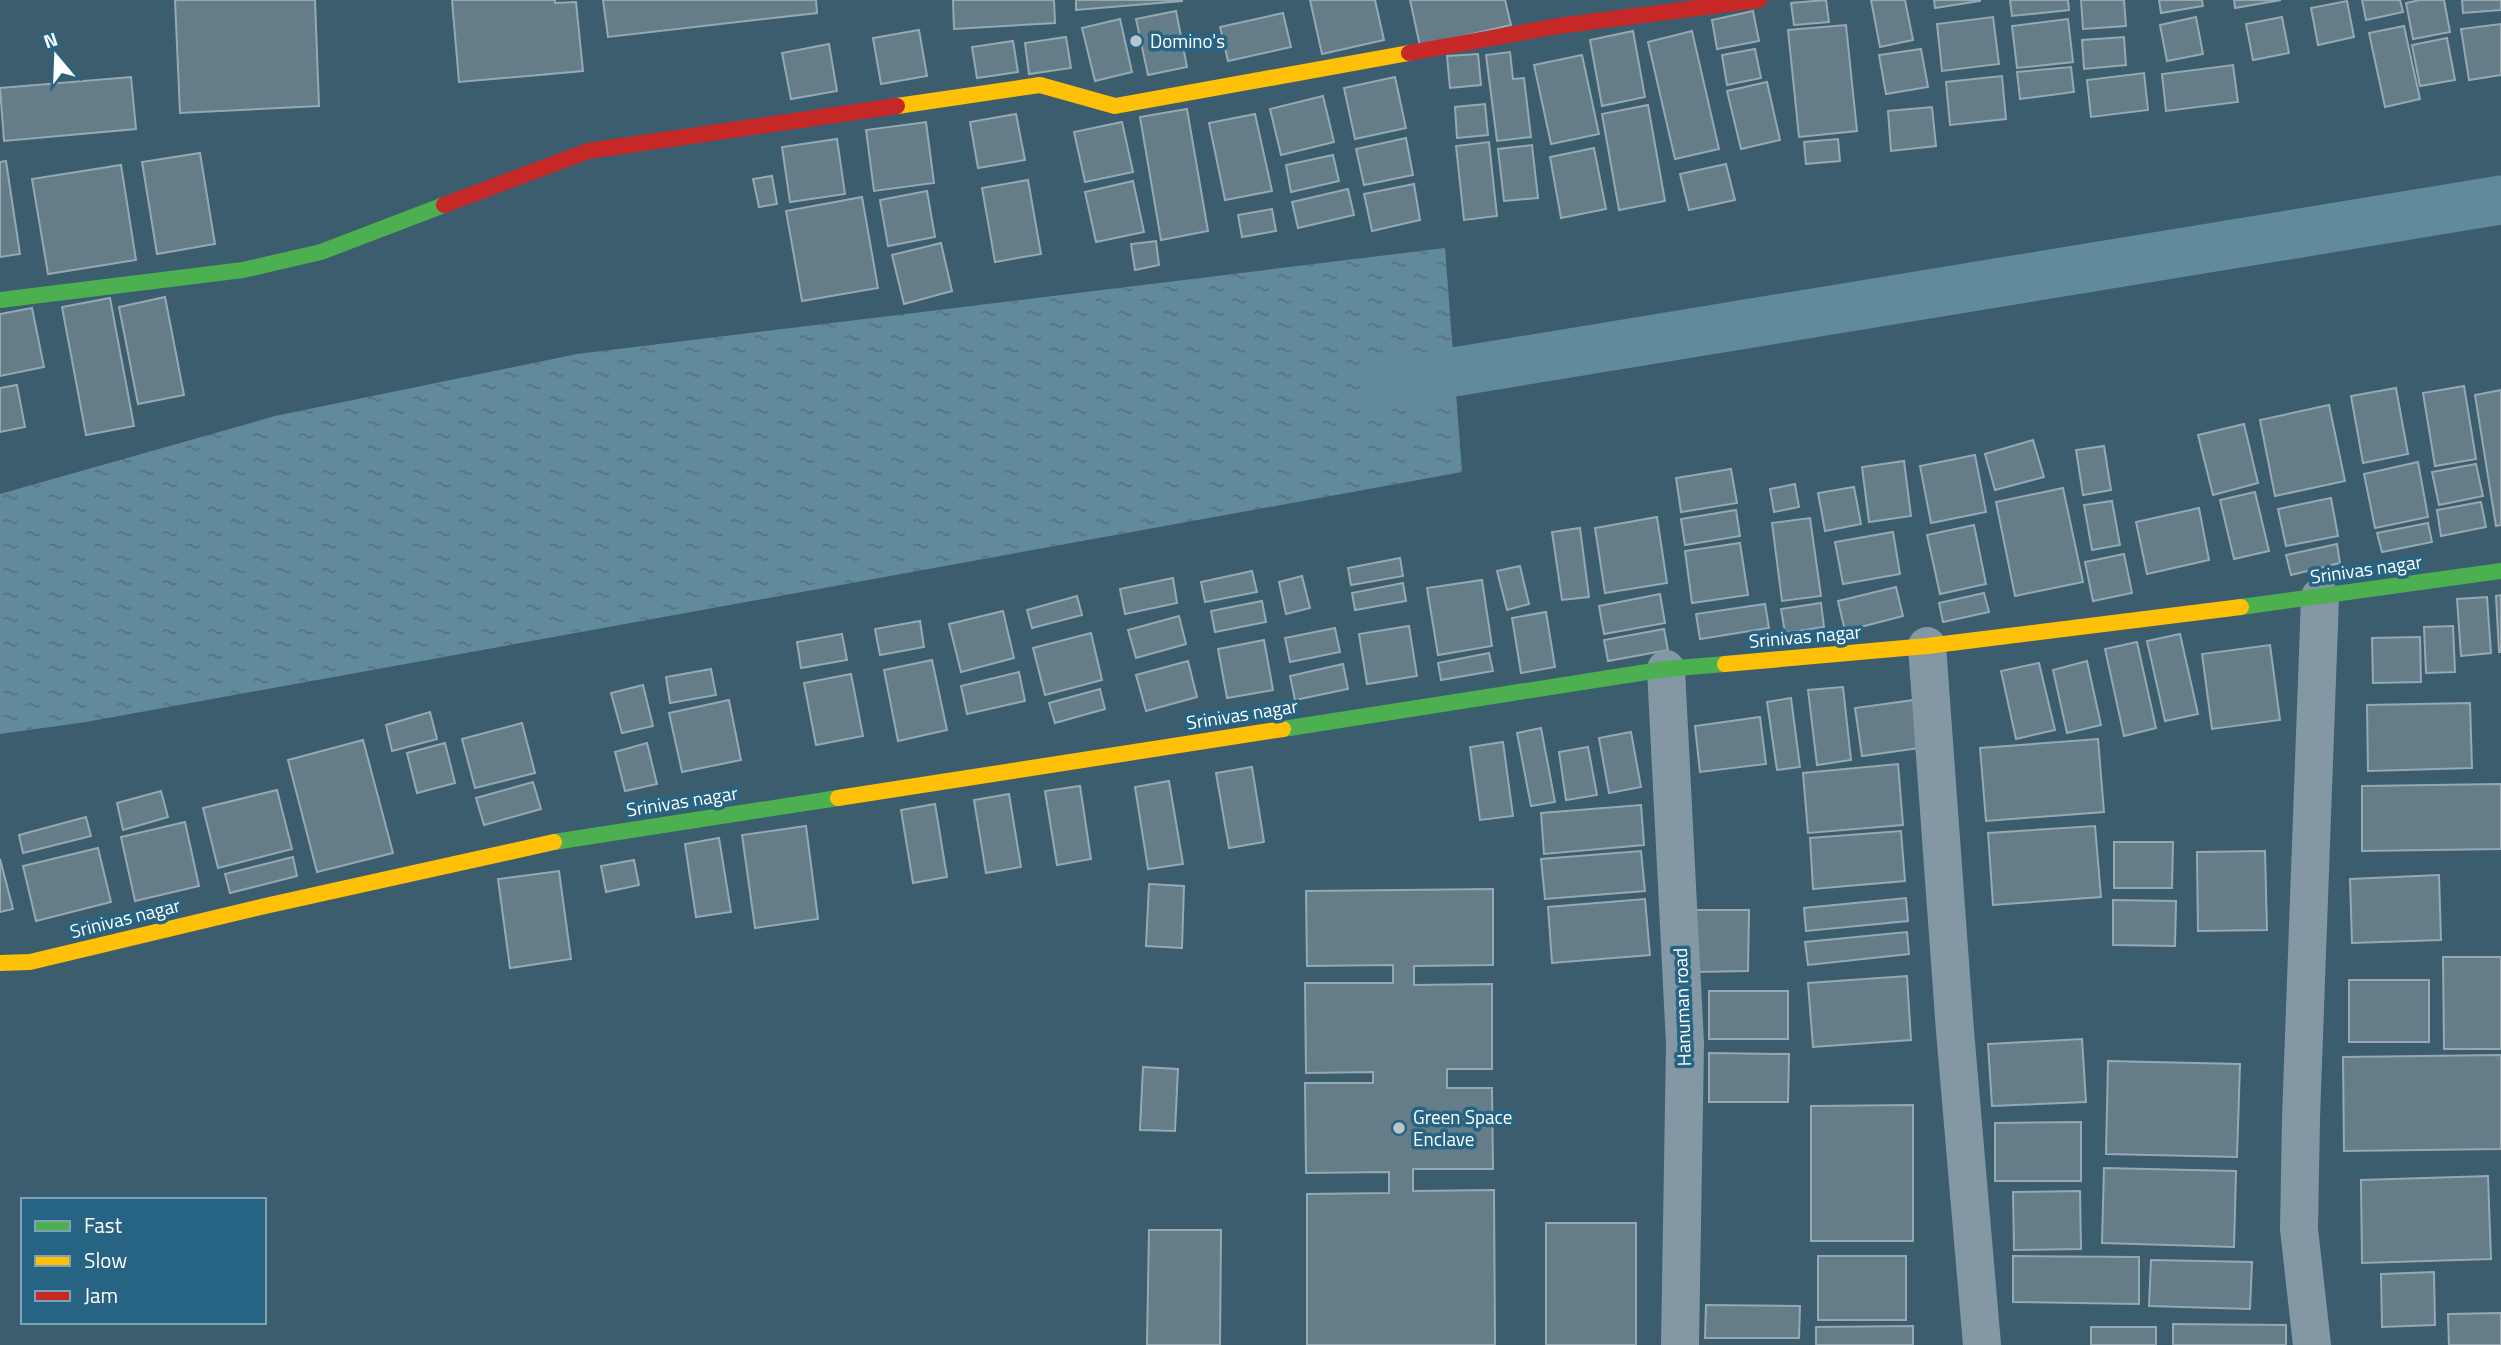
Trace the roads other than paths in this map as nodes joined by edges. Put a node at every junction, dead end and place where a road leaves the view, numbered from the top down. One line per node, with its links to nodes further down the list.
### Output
1 (1759, 0): 2 (street)
2 (0, 300)
3 (2501, 571): 4 (street, Srinivas nagar)
4 (2320, 597): 5 (street, Srinivas nagar); 10 (street)
5 (1927, 646): 6 (street, Srinivas nagar); 9 (street)
6 (1666, 669): 7 (street, Srinivas nagar); 8 (street, Hanuman road)
7 (0, 963)
8 (1679, 1345)
9 (1982, 1345)
10 (2312, 1345)

